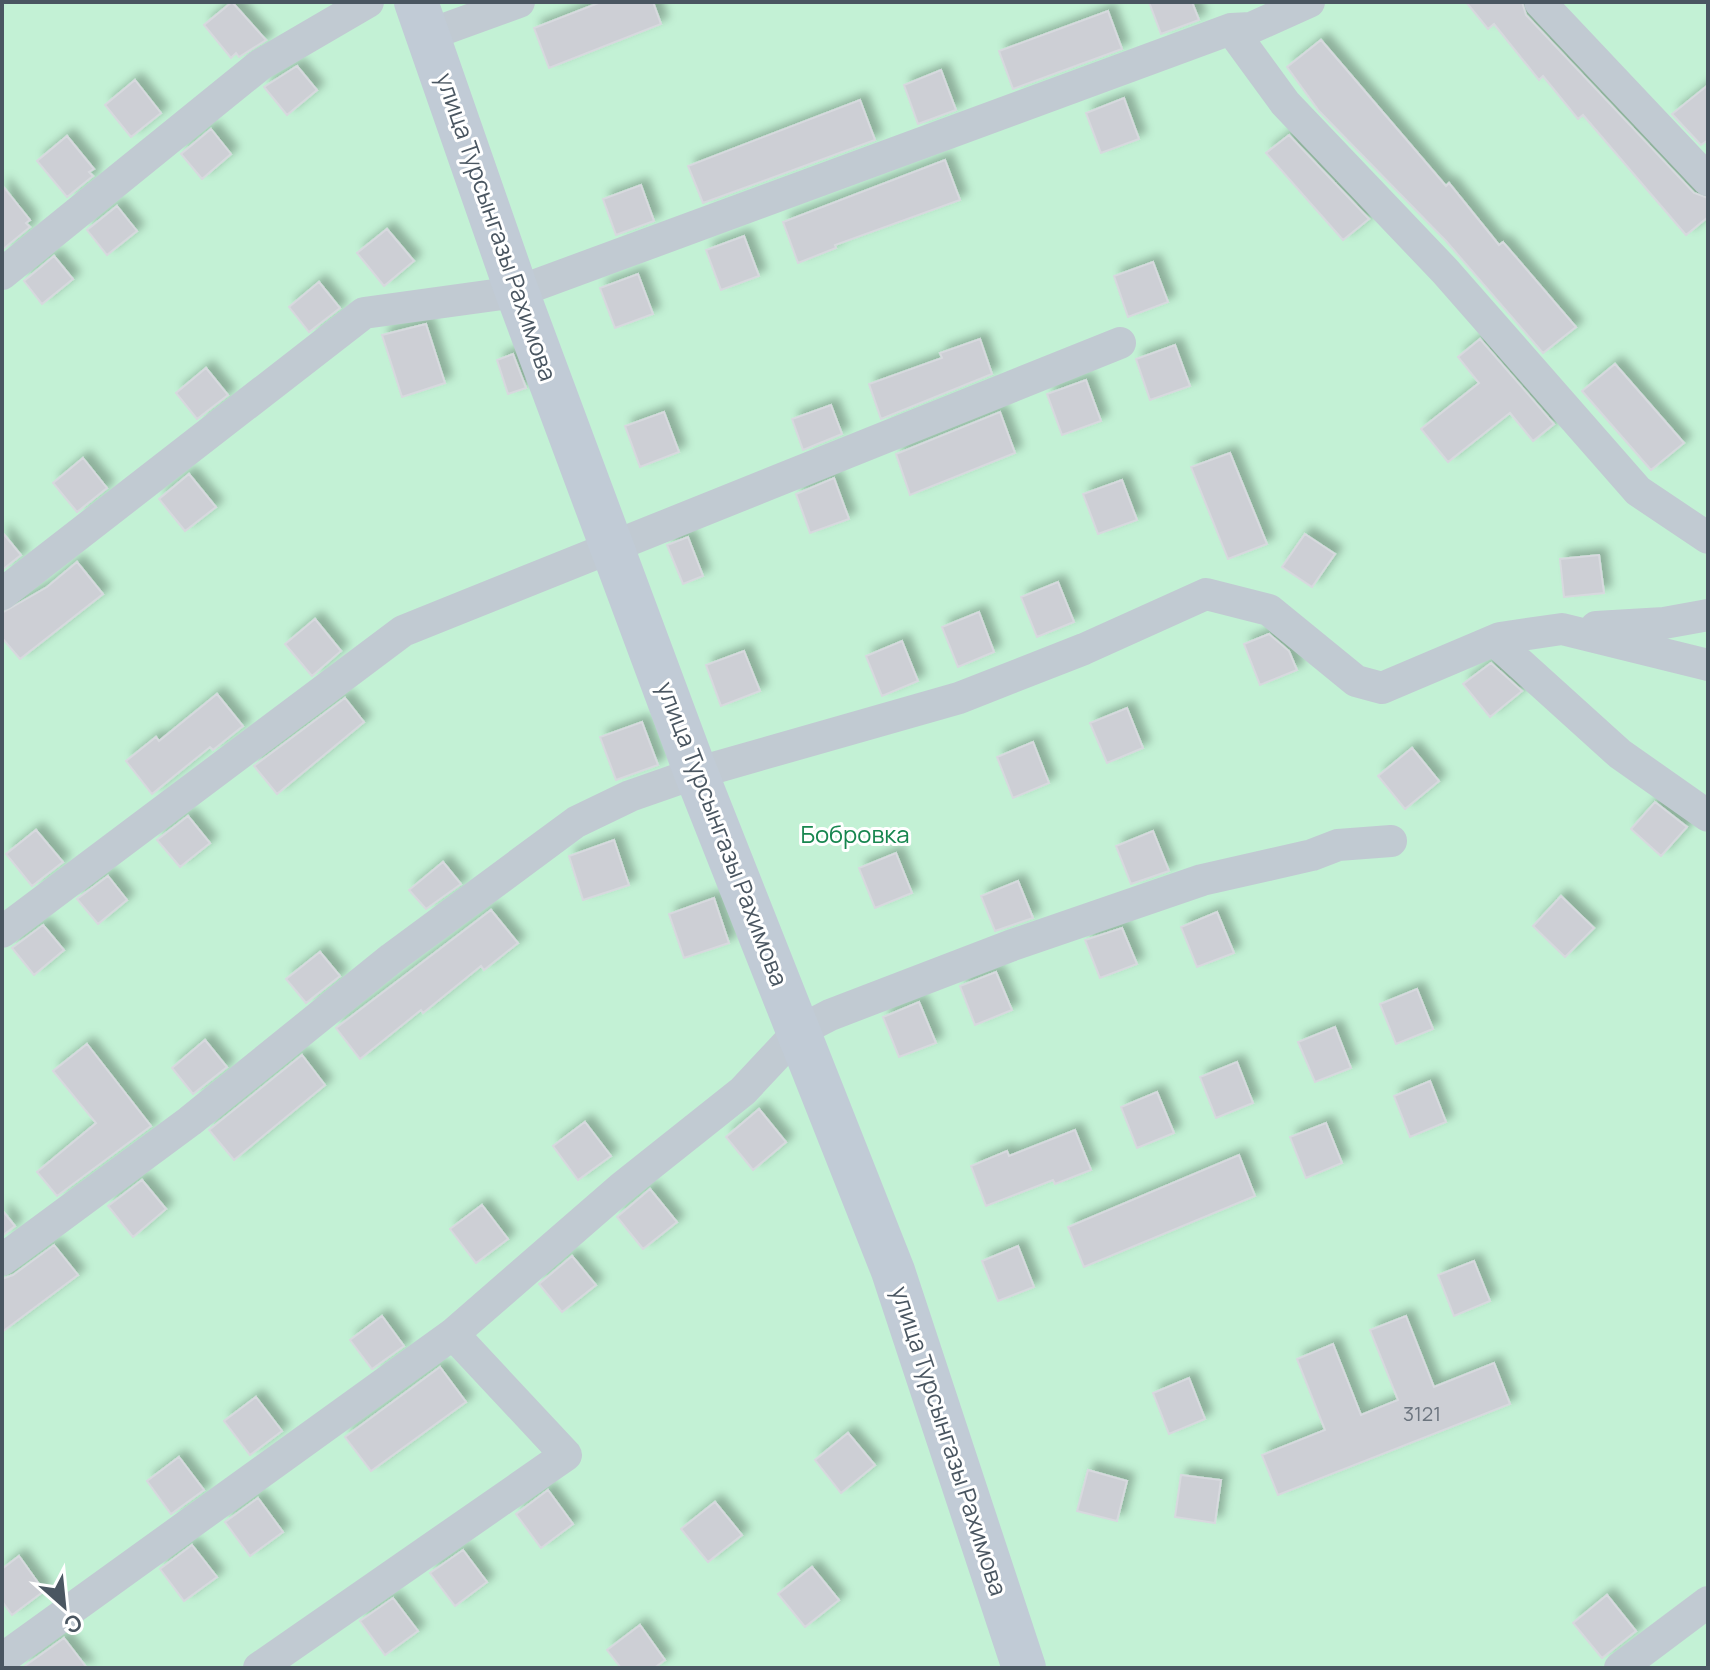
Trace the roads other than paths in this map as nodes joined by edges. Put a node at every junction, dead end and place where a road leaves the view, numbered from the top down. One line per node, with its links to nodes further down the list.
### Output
1 (368, 2): 8 (street)
2 (519, 2): 5 (street)
3 (1309, 2): 6 (street)
4 (1540, 2): 7 (street)
5 (422, 19): 9 (street, улица Турсынгазы Рахимова)
6 (1231, 29): 9 (street); 11 (street)
7 (1708, 180)
8 (2, 274)
9 (517, 292): 12 (street, улица Турсынгазы Рахимова); 13 (street)
10 (1120, 343): 12 (street)
11 (1708, 538)
12 (611, 544): 18 (street, улица Турсынгазы Рахимова); 21 (street)
13 (2, 594)
14 (1708, 615): 15 (street)
15 (1562, 629): 16 (street); 17 (street)
16 (1495, 641): 18 (street); 19 (street)
17 (1708, 665)
18 (696, 773): 22 (street, улица Турсынгазы Рахимова); 23 (street)
19 (1708, 816)
20 (1391, 841): 22 (street)
21 (2, 932)
22 (799, 1031): 24 (street); 28 (street, улица Турсынгазы Рахимова)
23 (2, 1260)
24 (453, 1334): 26 (street); 27 (street)
25 (1708, 1602): 29 (street)
26 (2, 1659)
27 (259, 1668)
28 (1024, 1668)
29 (1620, 1668)

